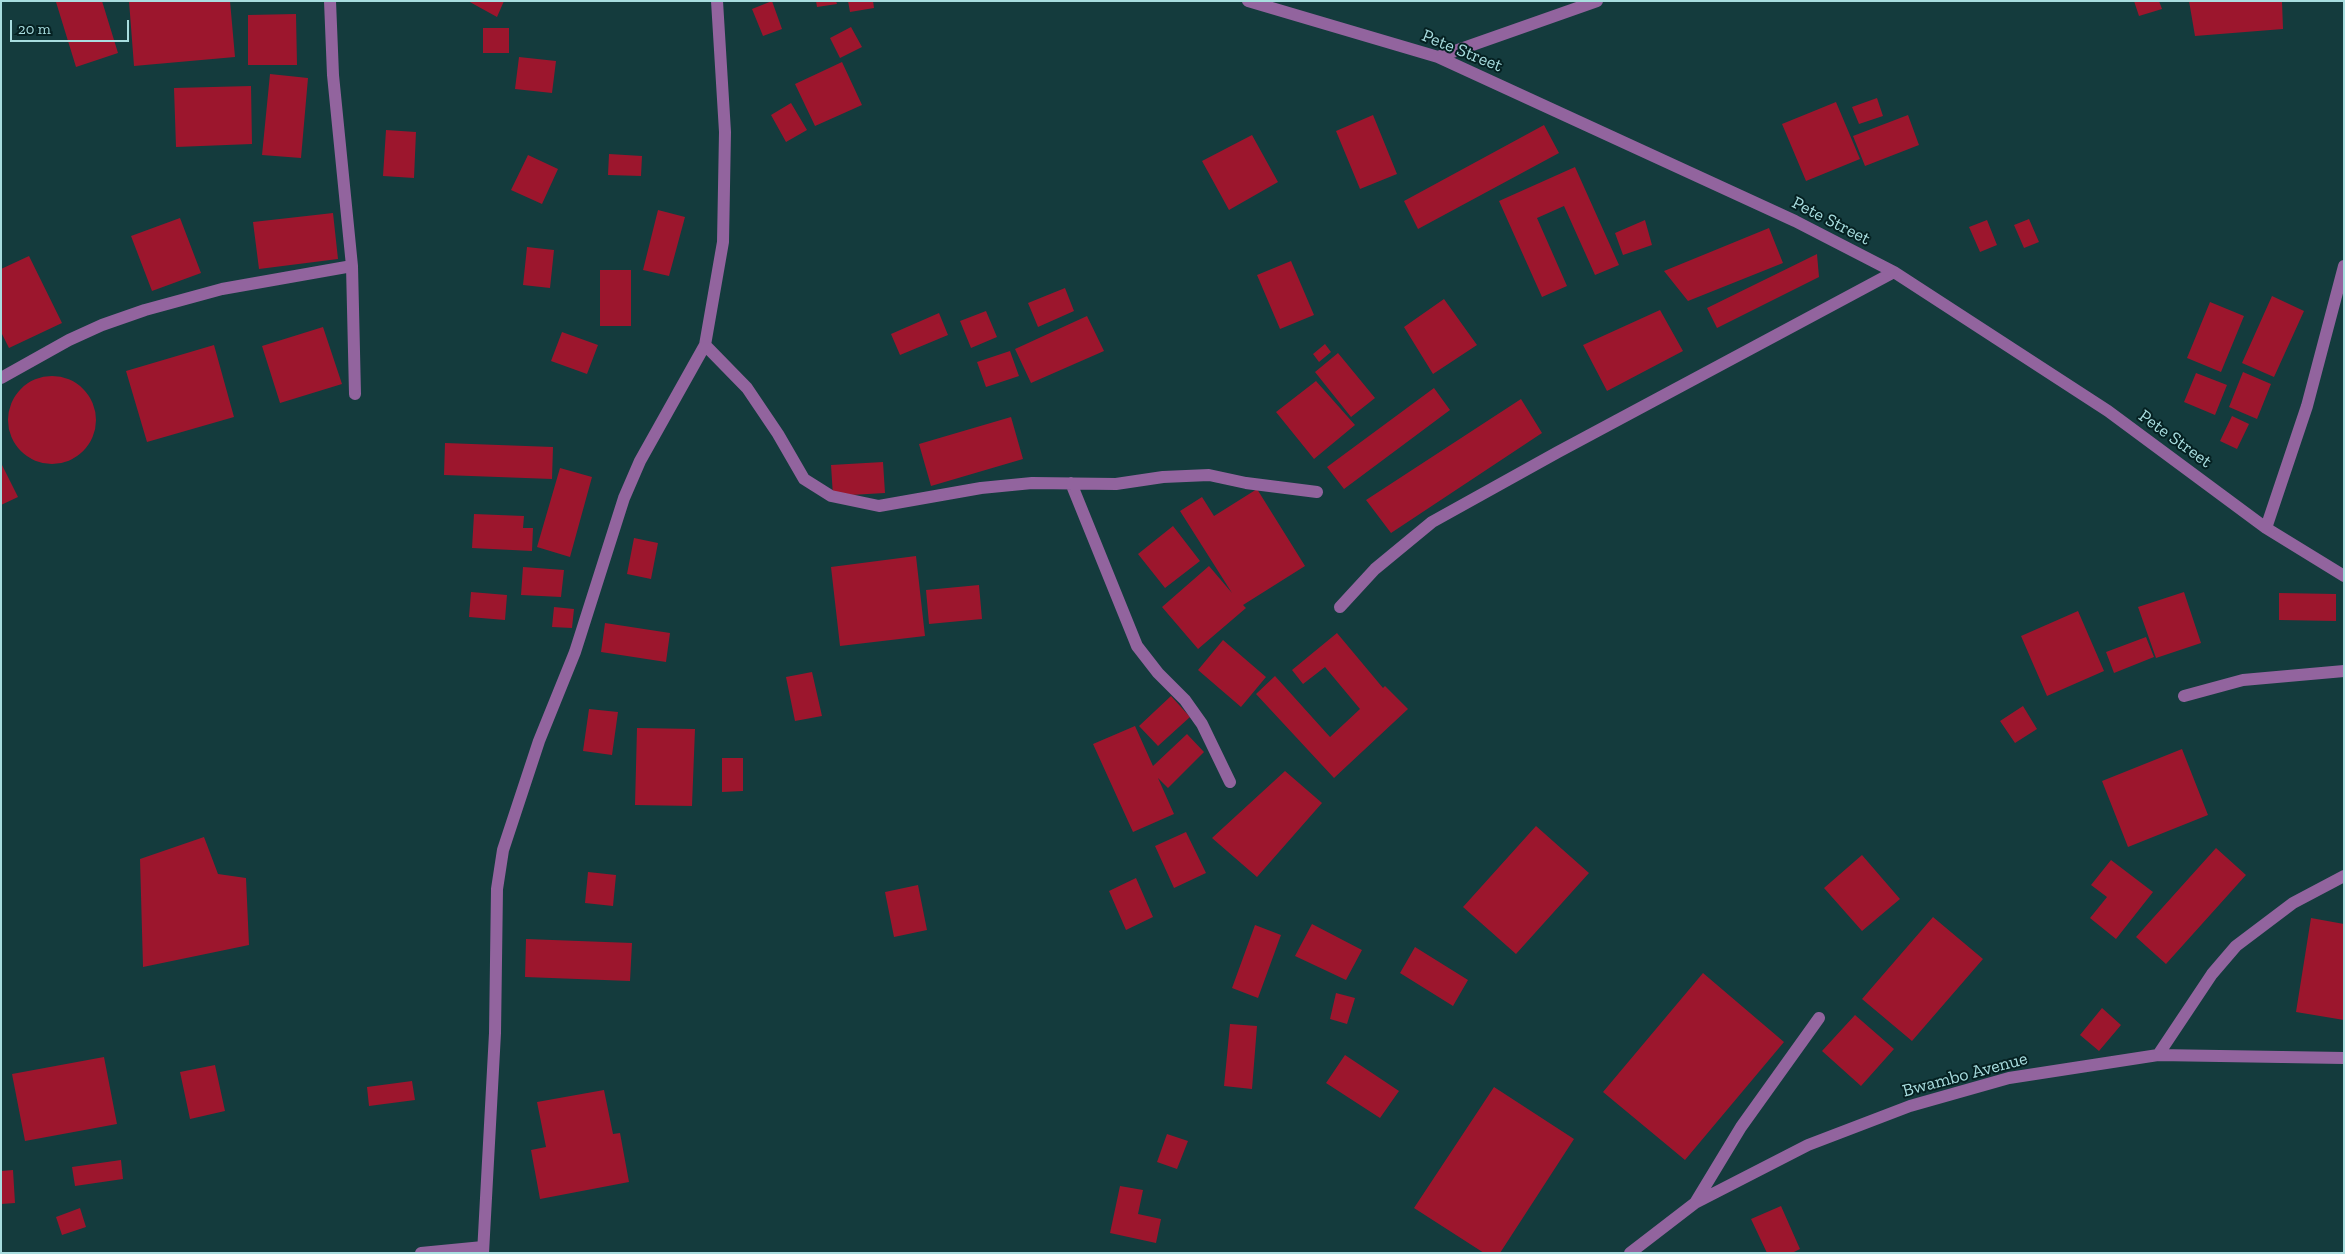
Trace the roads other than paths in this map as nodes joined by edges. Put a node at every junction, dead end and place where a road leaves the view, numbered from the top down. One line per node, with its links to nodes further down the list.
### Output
1 (330, 1): 6 (street)
2 (717, 1): 9 (street)
3 (1248, 1): 5 (street, Pete Street)
4 (1597, 1): 5 (street)
5 (1438, 57): 8 (street, Pete Street)
6 (352, 266): 10 (street); 11 (street)
7 (2344, 266): 14 (street)
8 (1894, 272): 14 (street, Pete Street); 16 (street)
9 (705, 345): 12 (street); 25 (street)
10 (1, 378)
11 (355, 394)
12 (1070, 483): 13 (street); 19 (street)
13 (1317, 492)
14 (2266, 528): 15 (street, Pete Street)
15 (2344, 576)
16 (1340, 607)
17 (2344, 671): 18 (street)
18 (2184, 696)
19 (1230, 782)
20 (2344, 876): 22 (street)
21 (1819, 1018): 24 (street)
22 (2158, 1055): 23 (street, Bwambo Avenue); 24 (street, Bwambo Avenue)
23 (2344, 1058)
24 (1695, 1203): 26 (street, Bwambo Avenue)
25 (483, 1250): 27 (street)
26 (1631, 1252)
27 (420, 1253)

